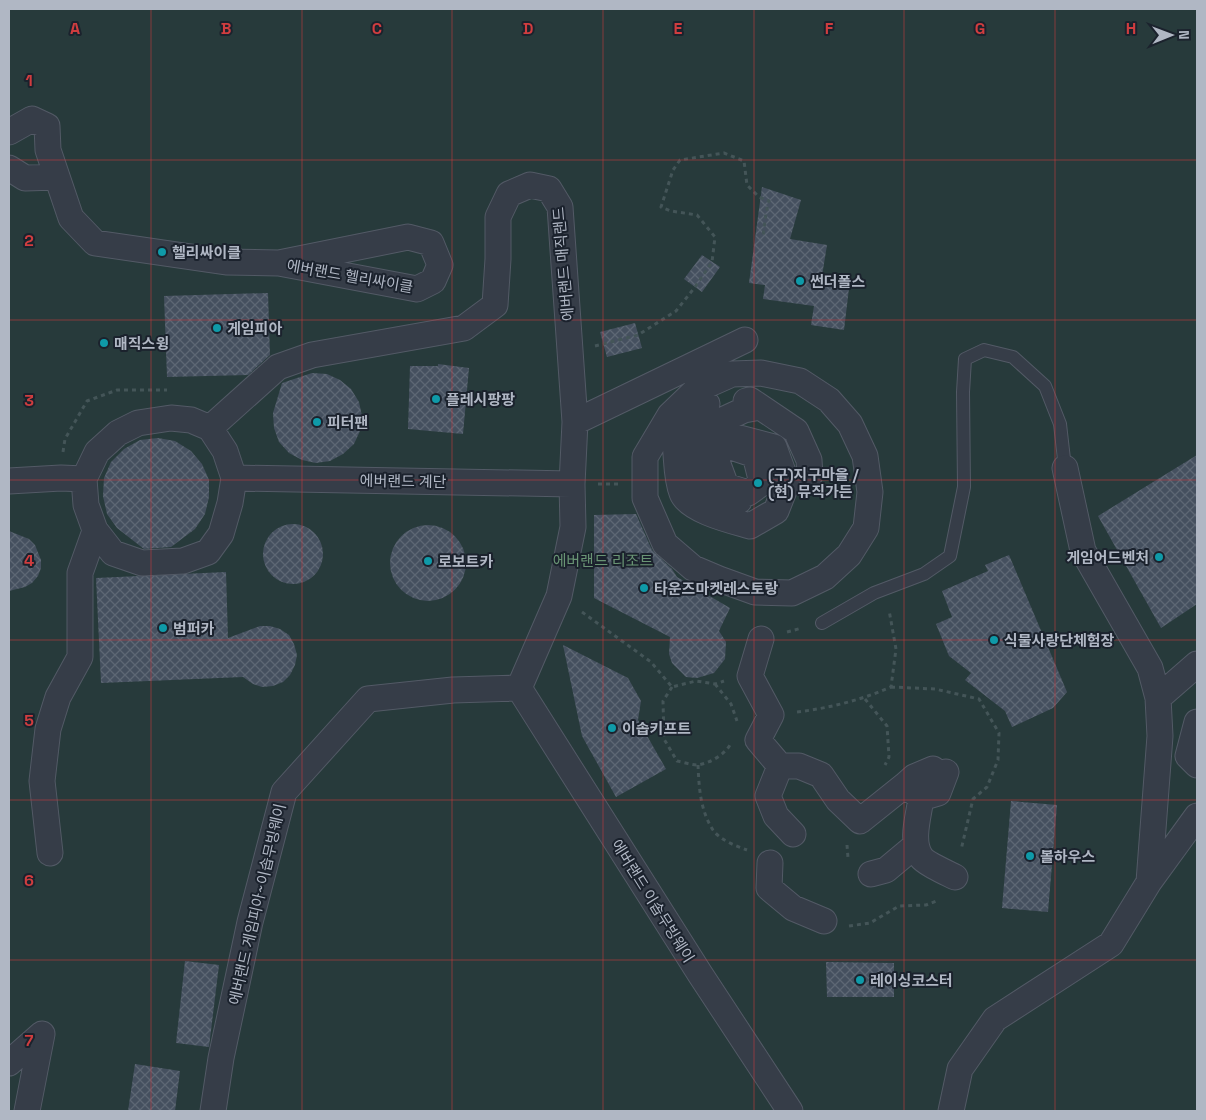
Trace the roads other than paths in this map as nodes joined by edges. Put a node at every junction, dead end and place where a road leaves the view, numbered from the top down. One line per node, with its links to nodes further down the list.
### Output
1 (9, 132): 3 (street, 에버랜드 헬리싸이클)
2 (9, 168): 3 (street)
3 (57, 177): 4 (street, 에버랜드 헬리싸이클)
4 (279, 263): 4 (street, 에버랜드 헬리싸이클)
5 (745, 340): 9 (street)
6 (707, 404): 7 (street); 8 (street); 11 (street)
7 (760, 406): 13 (street); 17 (street)
8 (670, 415): 8 (street)
9 (575, 422): 10 (street, 에버랜드 매직랜드); 18 (street, 에버랜드 매직랜드)
10 (210, 428): 14 (street); 15 (street)
11 (725, 445): 17 (street); 17 (street)
12 (1066, 468): 20 (lane); 24 (street)
13 (810, 476)
14 (234, 478): 18 (street, 에버랜드 계단); 19 (street)
15 (84, 479): 16 (street); 19 (street)
16 (9, 481)
17 (762, 483)
18 (572, 484): 23 (street, 에버랜드 매직랜드)
19 (95, 531): 33 (street)
20 (822, 623)
21 (761, 639): 27 (street)
22 (1197, 664): 24 (street)
23 (519, 688): 41 (street, 에버랜드 게임피아~이솝무빙웨이); 42 (street, 에버랜드 이솝무빙웨이)
24 (1158, 698): 37 (street)
25 (1197, 722): 26 (street)
26 (1197, 765)
27 (780, 766): 29 (street); 31 (street)
28 (940, 770): 29 (street)
29 (913, 791): 32 (street)
30 (1197, 816): 37 (street)
31 (793, 834)
32 (916, 845): 35 (street); 36 (street)
33 (50, 852)
34 (770, 863): 38 (street)
35 (872, 874)
36 (955, 877)
37 (1149, 882): 43 (street)
38 (824, 921)
39 (9, 1063): 40 (street)
40 (27, 1111)
41 (213, 1111)
42 (790, 1111)
43 (951, 1111)

